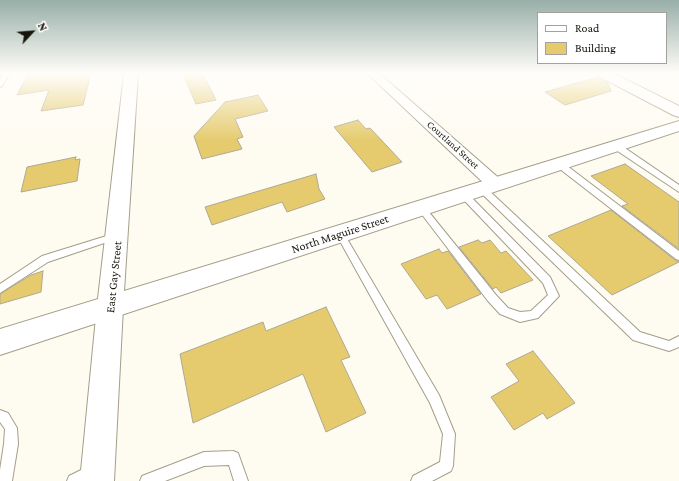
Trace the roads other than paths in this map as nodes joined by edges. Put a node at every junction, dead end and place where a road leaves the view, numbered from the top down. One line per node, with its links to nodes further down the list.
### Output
1 (130, 96): 12 (main road, East Gay Street)
2 (395, 96): 8 (street, Courtland Street)
3 (649, 96): 4 (main road)
4 (679, 112)
5 (679, 126): 6 (main road, North Maguire Street)
6 (616, 146): 7 (main road, North Maguire Street); 9 (lane)
7 (559, 164): 8 (main road, North Maguire Street); 13 (lane)
8 (480, 189): 10 (main road, North Maguire Street); 10 (lane); 16 (lane)
9 (679, 189)
10 (421, 208): 11 (main road, North Maguire Street)
11 (340, 234): 15 (main road, North Maguire Street); 24 (lane)
12 (118, 236): 14 (lane); 15 (main road, East Gay Street)
13 (679, 256)
14 (0, 289)
15 (110, 307): 17 (main road, North Maguire Street); 19 (main road, East Gay Street)
16 (679, 341)
17 (0, 342)
18 (0, 416): 20 (lane)
19 (97, 475): 21 (lane)
20 (5, 481)
21 (74, 481)
22 (147, 481): 23 (lane)
23 (241, 481)
24 (418, 481)

